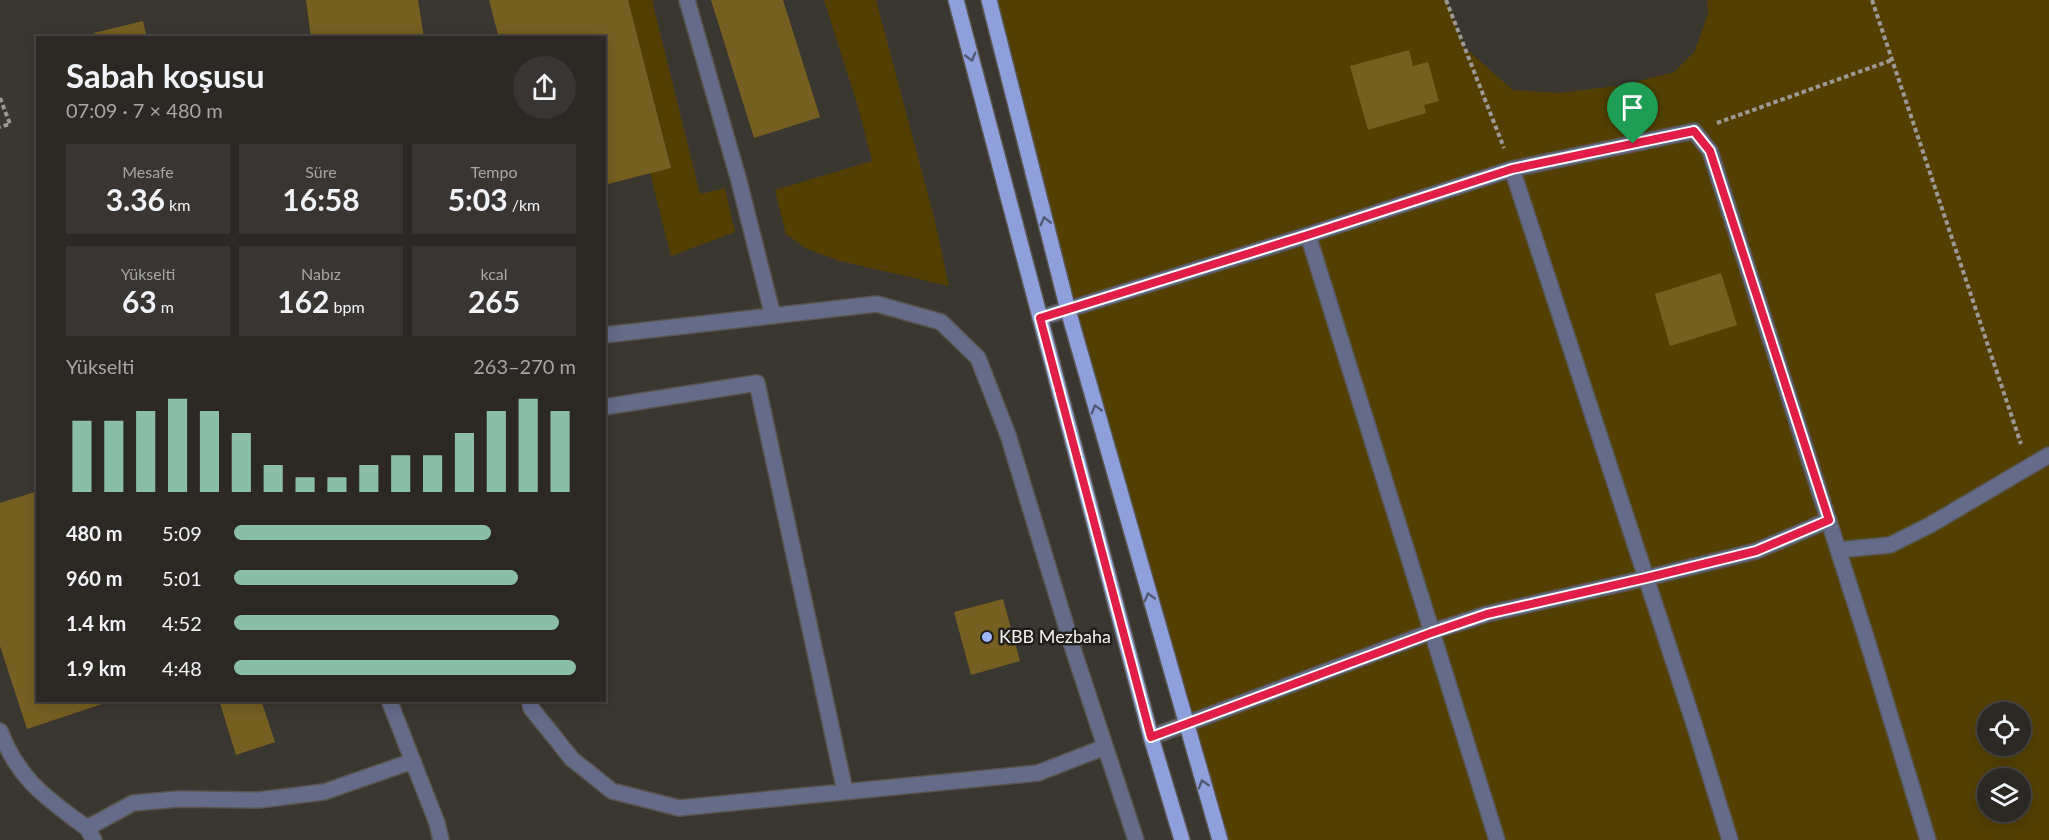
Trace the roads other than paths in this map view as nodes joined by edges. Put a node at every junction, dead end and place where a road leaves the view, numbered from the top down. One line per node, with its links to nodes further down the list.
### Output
1 (687, 0): 7 (street)
2 (956, 0): 8 (main road, one-way to 8)
3 (988, 0): 6 (main road, one-way to 3)
4 (1512, 169): 5 (street); 12 (street); 14 (street)
5 (1308, 235): 6 (street); 15 (street)
6 (1068, 309): 8 (street); 18 (main road, one-way to 6)
7 (773, 316): 9 (street); 21 (street)
8 (1040, 318): 20 (main road)
9 (606, 335)
10 (606, 406): 23 (street)
11 (2049, 455): 13 (street)
12 (1829, 520): 13 (street); 14 (street)
13 (1838, 550): 31 (street)
14 (1646, 578): 15 (street); 30 (street)
15 (1431, 633): 18 (street); 29 (street)
16 (390, 702): 22 (street)
17 (530, 702): 23 (street)
18 (1186, 725): 20 (street); 28 (main road, one-way to 18)
19 (0, 731): 24 (street)
20 (1151, 737): 27 (main road)
21 (1105, 747): 23 (street); 26 (street)
22 (413, 761): 24 (street); 25 (street)
23 (845, 791)
24 (90, 834)
25 (441, 840)
26 (1136, 840)
27 (1182, 840)
28 (1220, 840)
29 (1497, 840)
30 (1730, 840)
31 (1928, 840)

